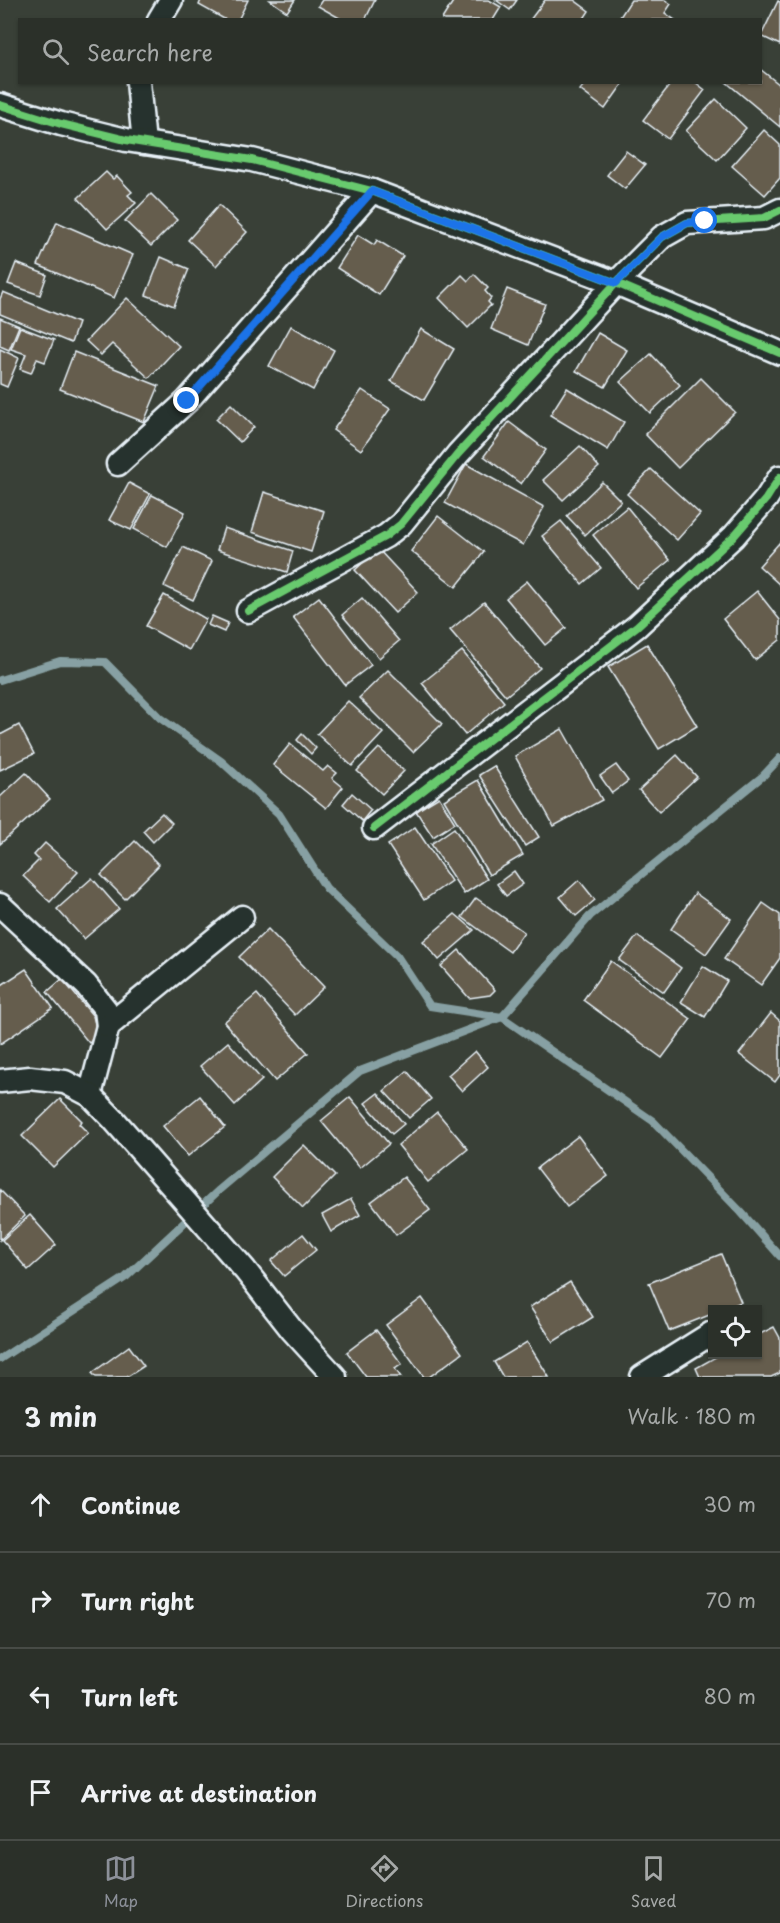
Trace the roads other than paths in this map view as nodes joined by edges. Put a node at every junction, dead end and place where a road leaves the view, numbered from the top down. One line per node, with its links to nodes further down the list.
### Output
1 (171, 0): 2 (street)
2 (160, 18)
3 (138, 84): 5 (street)
4 (0, 105): 5 (street)
5 (144, 143): 6 (street)
6 (372, 191): 8 (street); 10 (street)
7 (780, 210): 8 (street)
8 (616, 283): 9 (street); 12 (street)
9 (780, 353)
10 (118, 464)
11 (780, 477): 13 (street)
12 (248, 611)
13 (374, 828)
14 (0, 905): 16 (street)
15 (242, 917): 16 (street)
16 (108, 1026): 18 (street)
17 (0, 1081): 18 (street)
18 (90, 1095): 20 (street)
19 (708, 1336): 21 (street)
20 (335, 1377)
21 (642, 1377)

